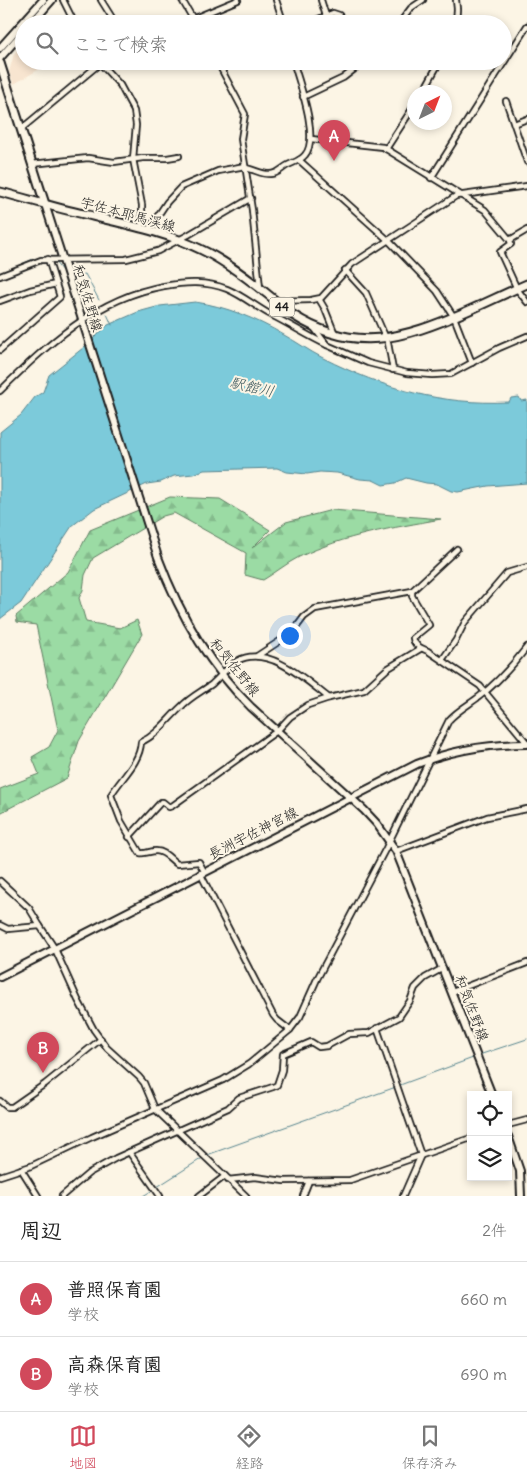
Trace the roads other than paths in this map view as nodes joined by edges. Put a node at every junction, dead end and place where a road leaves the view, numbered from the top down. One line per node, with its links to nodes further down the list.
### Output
1 (43, 0): 11 (main road)
2 (52, 0): 12 (main road)
3 (63, 0): 13 (street)
4 (101, 0): 14 (street)
5 (182, 0): 15 (street)
6 (238, 0): 16 (street)
7 (276, 0): 17 (street)
8 (321, 0): 18 (street)
9 (423, 0): 19 (street)
10 (456, 0): 20 (street)
11 (30, 15)
12 (39, 15)
13 (71, 15)
14 (110, 15)
15 (190, 15)
16 (200, 15)
17 (281, 15)
18 (326, 15)
19 (406, 15)
20 (457, 15)
21 (527, 26): 25 (street)
22 (15, 31): 24 (main road)
23 (15, 41): 26 (main road)
24 (0, 48)
25 (512, 50)
26 (0, 58)
27 (0, 63): 41 (main road)
28 (91, 70): 41 (street)
29 (107, 70): 46 (street)
30 (222, 70): 49 (street)
31 (296, 70): 36 (street)
32 (353, 70): 36 (street)
33 (435, 70): 35 (street)
34 (499, 70): 50 (street)
35 (427, 85)
36 (304, 97): 42 (street)
37 (506, 101): 40 (street)
38 (407, 117): 43 (street)
39 (527, 119): 40 (street)
40 (514, 124): 45 (street)
41 (21, 129): 48 (main road)
42 (311, 139): 43 (street); 47 (street)
43 (386, 149): 50 (street)
44 (179, 156): 46 (street)
45 (526, 158)
46 (133, 159): 48 (street); 56 (street)
47 (299, 160): 49 (street); 59 (street)
48 (32, 164): 55 (main road)
49 (245, 167): 54 (street); 56 (street)
50 (431, 178): 53 (street)
51 (527, 186): 53 (street)
52 (0, 192): 55 (main road, 宇佐本耶馬渓線 / 44)
53 (459, 195): 59 (street); 60 (street)
54 (251, 198): 58 (street); 67 (street)
55 (45, 204): 56 (main road, 宇佐本耶馬渓線 / 44); 61 (main road, 和気佐野線)
56 (145, 228): 58 (main road, 宇佐本耶馬渓線 / 44)
57 (527, 230): 60 (street)
58 (179, 240): 61 (street); 67 (main road, 宇佐本耶馬渓線 / 44)
59 (388, 240): 63 (street); 73 (street)
60 (510, 240): 68 (street)
61 (63, 259): 62 (street); 74 (main road, 和気佐野線)
62 (48, 260): 64 (street); 65 (street)
63 (345, 270): 69 (street); 78 (street)
64 (0, 276)
65 (56, 284): 70 (street); 80 (street)
66 (527, 284): 68 (main road, 宇佐本耶馬渓線 / 44)
67 (261, 289): 71 (main road, 宇佐本耶馬渓線 / 44)
68 (517, 289): 72 (street); 73 (main road, 宇佐本耶馬渓線 / 44)
69 (319, 299): 71 (street); 76 (street)
70 (0, 301)
71 (275, 301): 75 (main road, 宇佐本耶馬渓線 / 44)
72 (527, 302)
73 (454, 317): 78 (main road, 宇佐本耶馬渓線 / 44); 81 (street)
74 (82, 321): 79 (street); 83 (street); 91 (main road, 和気佐野線)
75 (312, 326): 76 (main road, 宇佐本耶馬渓線 / 44); 79 (street)
76 (335, 334): 78 (main road, 宇佐本耶馬渓線 / 44)
77 (527, 336): 81 (street)
78 (386, 339): 82 (street)
79 (327, 345): 82 (street)
80 (1, 347)
81 (472, 363): 82 (street)
82 (393, 370)
83 (0, 391)
84 (457, 549): 86 (street)
85 (527, 567): 90 (street)
86 (412, 590): 88 (street); 89 (street)
87 (527, 647): 92 (street)
88 (420, 649): 90 (street); 93 (street)
89 (257, 656): 91 (street); 93 (street)
90 (442, 660): 92 (street)
91 (222, 675): 94 (main road, 和気佐野線); 99 (street)
92 (485, 692): 95 (street); 96 (street)
93 (329, 698): 94 (street)
94 (277, 731): 97 (main road, 和気佐野線); 99 (street)
95 (527, 744): 96 (main road, 長洲宇佐神宮線)
96 (431, 759): 97 (main road, 長洲宇佐神宮線); 100 (street)
97 (350, 797): 100 (main road, 和気佐野線); 102 (main road, 長洲宇佐神宮線)
98 (527, 809): 101 (street)
99 (129, 837): 102 (street)
100 (390, 841): 101 (main road, 和気佐野線); 112 (street)
101 (396, 851): 108 (main road, 和気佐野線)
102 (202, 872): 106 (main road, 長洲宇佐神宮線); 112 (street)
103 (0, 881): 105 (street)
104 (0, 925): 105 (street)
105 (40, 926): 106 (street)
106 (55, 949): 109 (main road, 長洲宇佐神宮線); 113 (street)
107 (527, 963): 110 (street)
108 (442, 968): 110 (main road, 和気佐野線); 111 (street)
109 (0, 977)
110 (452, 992): 114 (main road, 和気佐野線)
111 (378, 1028): 119 (street); 123 (street)
112 (290, 1030): 116 (street)
113 (101, 1039): 115 (street); 116 (street)
114 (490, 1091)
115 (0, 1101)
116 (155, 1110): 119 (street); 124 (street)
117 (527, 1120): 118 (street)
118 (512, 1124)
119 (176, 1131): 122 (street); 126 (street)
120 (467, 1139): 123 (street)
121 (512, 1148): 135 (main road)
122 (129, 1152): 129 (street); 130 (street)
123 (421, 1155): 127 (street); 134 (street)
124 (21, 1169): 125 (street); 128 (street)
125 (0, 1176)
126 (226, 1178): 127 (street); 131 (street); 132 (street)
127 (309, 1181): 133 (street)
128 (38, 1196)
129 (62, 1196)
130 (160, 1196)
131 (199, 1196)
132 (246, 1196)
133 (303, 1196)
134 (403, 1196)
135 (521, 1196)

